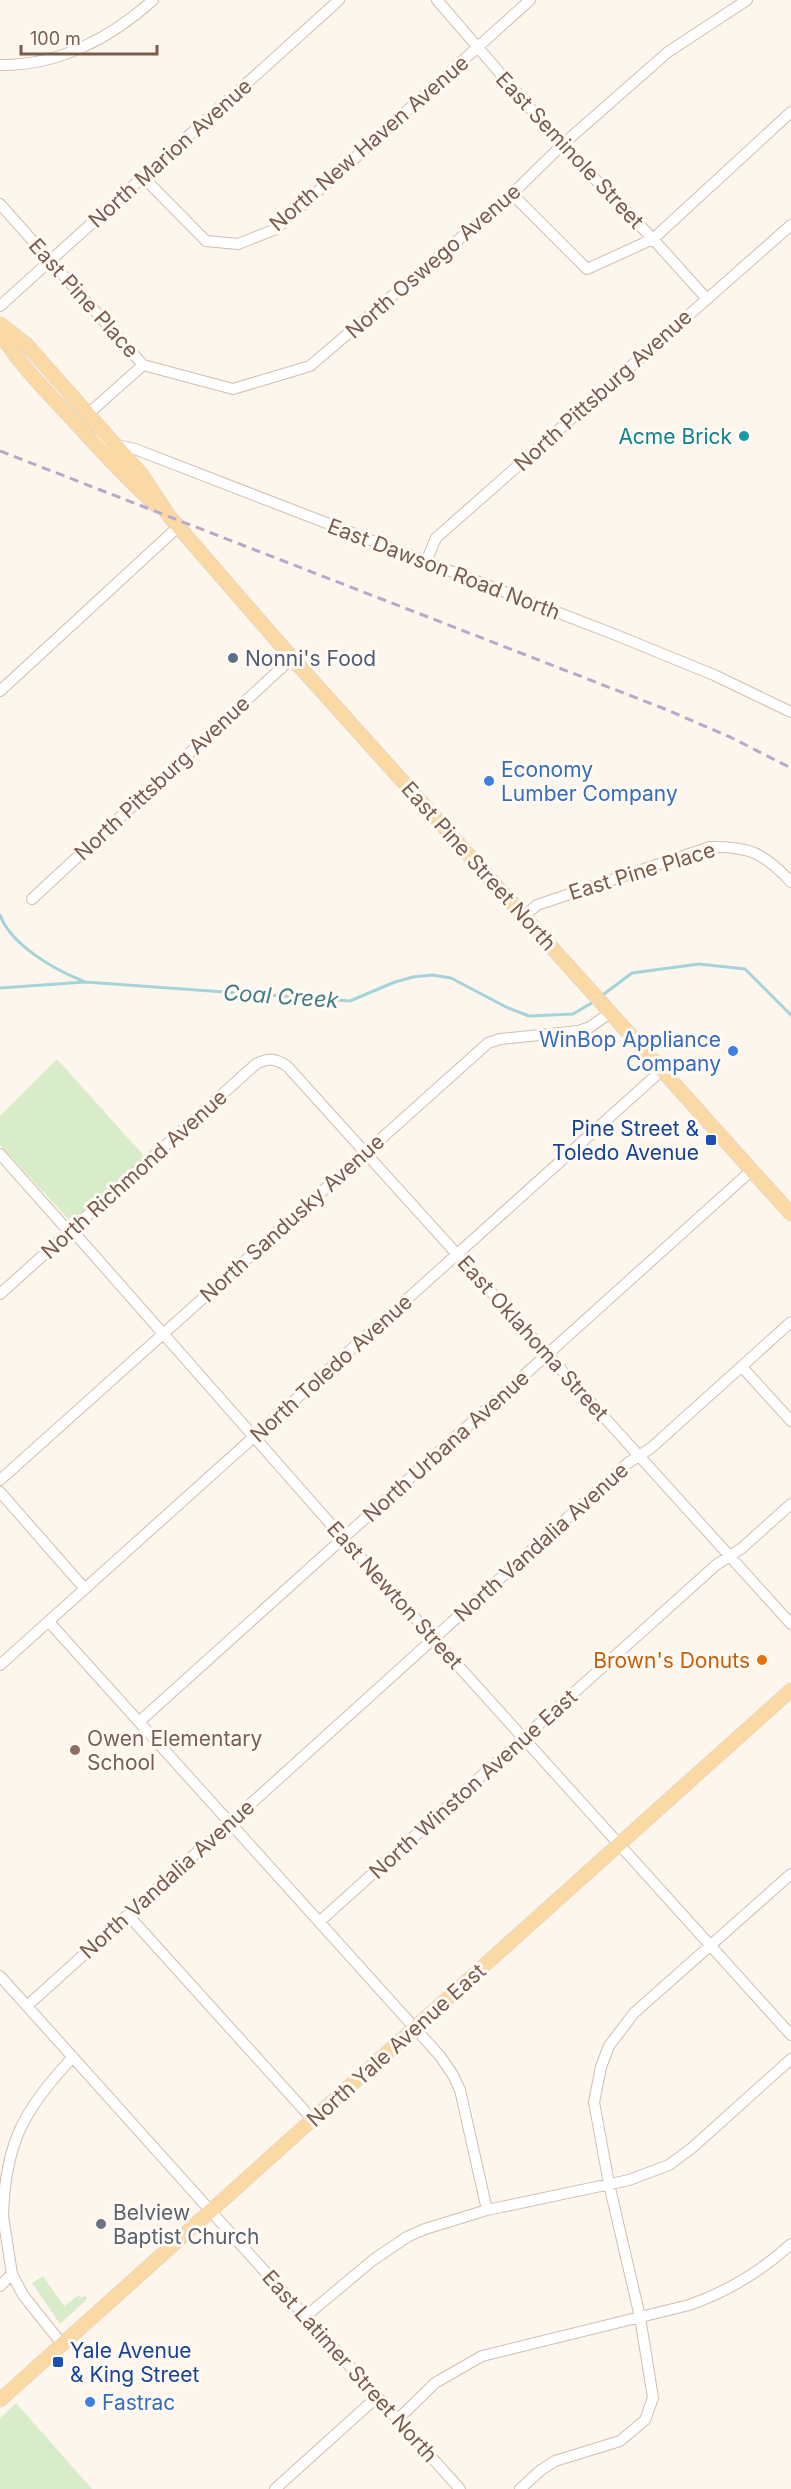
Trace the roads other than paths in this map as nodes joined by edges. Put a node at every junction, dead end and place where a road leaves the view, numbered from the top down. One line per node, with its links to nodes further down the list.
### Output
1 (153, 0): 7 (street)
2 (339, 0): 10 (street, North Marion Avenue)
3 (436, 0): 6 (street, East Seminole Street)
4 (530, 0): 6 (street, North New Haven Avenue)
5 (747, 0): 9 (street, North Oswego Avenue)
6 (477, 47): 9 (street, East Seminole Street); 10 (street, North New Haven Avenue)
7 (0, 65)
8 (791, 112): 14 (street)
9 (562, 145): 11 (street, North Oswego Avenue); 14 (street, East Seminole Street)
10 (143, 177): 15 (street, North Marion Avenue)
11 (512, 194): 14 (street); 20 (street, North Oswego Avenue)
12 (0, 204): 15 (street, East Pine Place)
13 (791, 225): 16 (street, North Pittsburg Avenue)
14 (653, 239): 16 (street, East Seminole Street)
15 (50, 260): 17 (street, North Marion Avenue); 20 (street, East Pine Place)
16 (706, 298): 25 (street, North Pittsburg Avenue)
17 (0, 306)
18 (0, 324): 21 (main road, East Pine Street North)
19 (0, 333): 22 (main road, East Pine Street North)
20 (143, 365): 21 (street)
21 (88, 414): 23 (main road, East Pine Street North)
22 (91, 439): 23 (street, East Dawson Road North); 24 (main road, East Pine Street North)
23 (115, 445): 24 (main road, East Pine Street North); 25 (street, East Dawson Road North)
24 (174, 522): 26 (main road, East Pine Street North); 27 (street)
25 (426, 562): 28 (street, East Dawson Road North)
26 (292, 658): 30 (street, North Pittsburg Avenue); 31 (main road, East Pine Street North)
27 (0, 691)
28 (791, 712)
29 (791, 882): 31 (street, East Pine Place)
30 (32, 899)
31 (523, 917): 32 (main road, East Pine Street North)
32 (608, 1010): 34 (main road, East Pine Street North); 35 (street, North Sandusky Avenue)
33 (270, 1058): 35 (street, East Oklahoma Street); 39 (street, North Richmond Avenue)
34 (662, 1070): 37 (main road, East Pine Street North); 40 (street, North Toledo Avenue)
35 (366, 1152): 40 (street, East Oklahoma Street); 43 (street, North Sandusky Avenue)
36 (0, 1154): 39 (street, East Newton Street)
37 (752, 1170): 38 (main road, East Pine Street North); 44 (street, North Urbana Avenue)
38 (791, 1214)
39 (70, 1231): 41 (street, North Richmond Avenue); 43 (street, East Newton Street)
40 (458, 1255): 44 (street, East Oklahoma Street); 47 (street, North Toledo Avenue)
41 (0, 1294)
42 (791, 1322): 45 (street, North Vandalia Avenue)
43 (163, 1334): 47 (street, East Newton Street); 49 (street, North Sandusky Avenue)
44 (548, 1354): 48 (street, East Oklahoma Street); 52 (street, North Urbana Avenue)
45 (742, 1366): 46 (street); 48 (street, North Vandalia Avenue)
46 (791, 1421)
47 (255, 1437): 52 (street, East Newton Street); 54 (street, North Toledo Avenue)
48 (639, 1456): 53 (street, East Oklahoma Street); 57 (street, North Vandalia Avenue)
49 (0, 1480)
50 (0, 1492): 54 (street)
51 (791, 1504): 53 (street, North Winston Avenue East)
52 (343, 1538): 57 (street, East Newton Street); 60 (street, North Urbana Avenue)
53 (730, 1557): 56 (street, East Oklahoma Street); 61 (street, North Winston Avenue East)
54 (85, 1589): 55 (street, North Toledo Avenue)
55 (49, 1622): 58 (street, North Toledo Avenue); 60 (street)
56 (791, 1624)
57 (434, 1639): 61 (street, East Newton Street); 62 (street, North Vandalia Avenue)
58 (0, 1665)
59 (791, 1690): 63 (main road, North Yale Avenue East)
60 (140, 1721): 62 (street)
61 (524, 1738): 63 (street, East Newton Street); 66 (street, North Winston Avenue East)
62 (229, 1822): 65 (street, North Vandalia Avenue); 66 (street)
63 (619, 1844): 67 (street, East Newton Street); 70 (main road, North Yale Avenue East)
64 (791, 1874): 67 (street)
65 (128, 1915): 69 (street, North Vandalia Avenue); 74 (street)
66 (319, 1922): 70 (street)
67 (710, 1945): 71 (street, East Newton Street); 75 (street)
68 (0, 1976): 69 (street, East Latimer Street North)
69 (27, 2006): 72 (street, East Latimer Street North)
70 (416, 2028): 74 (main road, North Yale Avenue East); 76 (street)
71 (791, 2035)
72 (73, 2057): 77 (street, East Latimer Street North); 78 (street)
73 (791, 2059): 75 (street)
74 (313, 2120): 77 (main road, North Yale Avenue East)
75 (609, 2184): 76 (street); 83 (street)
76 (487, 2210): 82 (street)
77 (211, 2211): 82 (street, East Latimer Street North); 84 (main road, North Yale Avenue East)
78 (2, 2215): 80 (street)
79 (791, 2244): 83 (street)
80 (12, 2274): 81 (street); 84 (street)
81 (0, 2286)
82 (306, 2316): 85 (street, East Latimer Street North)
83 (640, 2317): 87 (street); 90 (street)
84 (62, 2344): 86 (main road, North Yale Avenue East)
85 (377, 2397): 87 (street, East Latimer Street North); 89 (street)
86 (0, 2400)
87 (397, 2420): 88 (street, East Latimer Street North)
88 (458, 2488)
89 (275, 2489)
90 (520, 2489)

